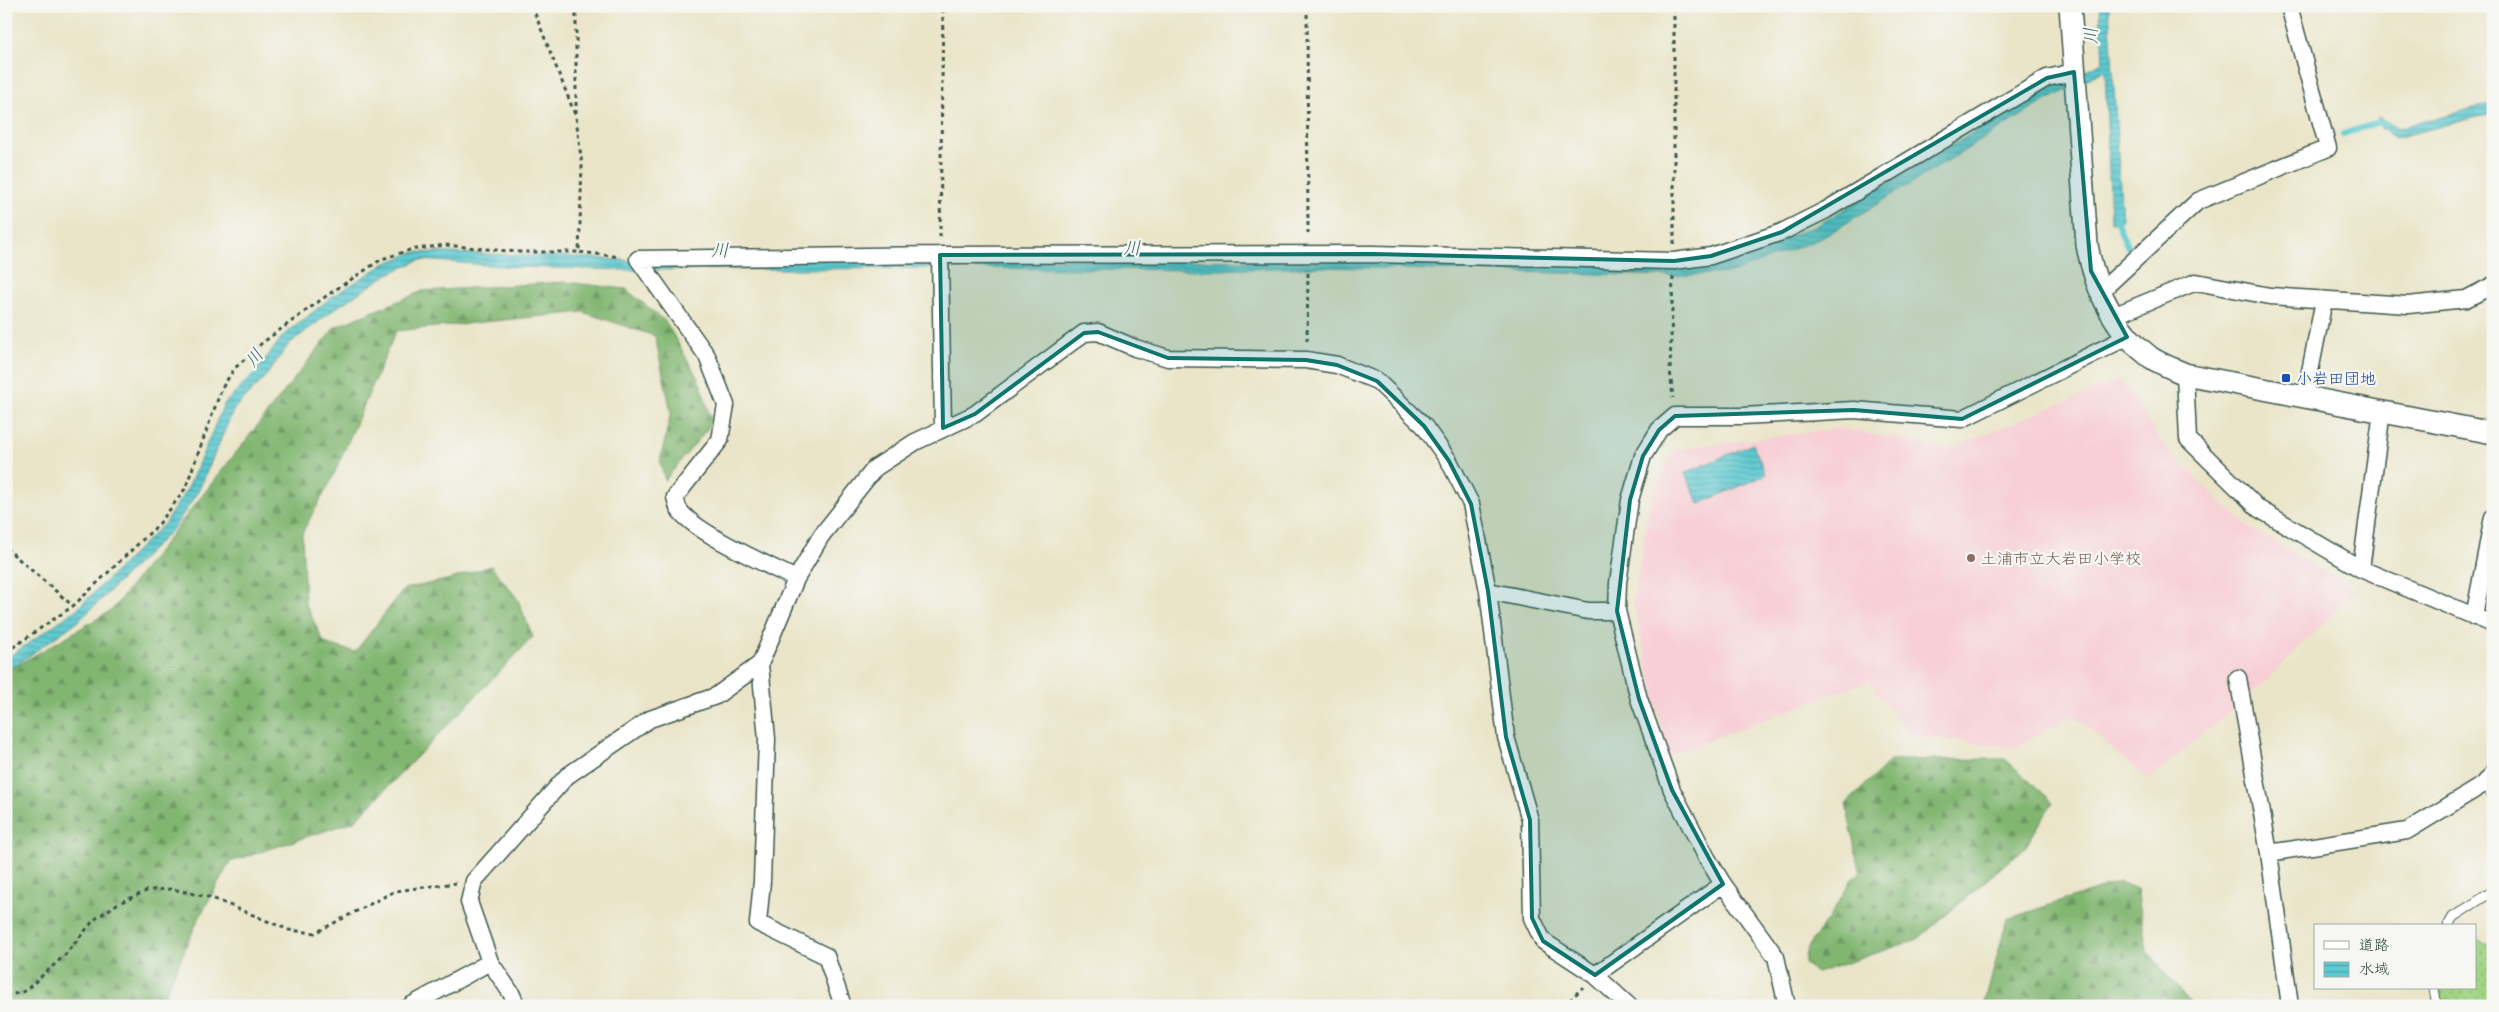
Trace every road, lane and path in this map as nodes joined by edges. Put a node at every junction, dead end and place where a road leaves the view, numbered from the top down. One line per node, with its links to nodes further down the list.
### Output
1 (532, 6): 9 (path)
2 (576, 6): 9 (path)
3 (943, 6): 12 (path)
4 (1307, 6): 11 (path)
5 (1674, 6): 14 (path)
6 (2070, 6): 8 (street)
7 (2289, 6): 16 (street)
8 (2074, 72): 14 (street); 16 (street)
9 (576, 117): 10 (path)
10 (579, 252): 13 (path); 33 (path)
11 (1308, 254): 12 (street); 14 (street); 20 (path)
12 (940, 255): 13 (street); 25 (street)
13 (638, 259): 31 (street)
14 (1674, 261): 24 (path)
15 (2493, 285): 17 (street)
16 (2100, 292): 18 (street)
17 (2324, 300): 18 (street); 22 (street)
18 (2113, 316): 19 (street)
19 (2127, 337): 21 (street); 24 (street)
20 (1306, 360): 25 (street); 32 (street)
21 (2185, 374): 22 (street); 30 (street)
22 (2305, 397): 23 (street)
23 (2382, 411): 26 (street); 30 (street)
24 (1675, 416): 34 (street)
25 (943, 428): 31 (street)
26 (2493, 433)
27 (2493, 518): 29 (street)
28 (6, 548): 33 (path)
29 (2490, 550): 35 (street)
30 (2361, 569): 35 (street)
31 (796, 579): 38 (street)
32 (1488, 591): 34 (street); 47 (street)
33 (73, 606): 37 (path)
34 (1617, 611): 43 (street)
35 (2474, 617): 36 (street)
36 (2493, 624)
37 (6, 652)
38 (760, 664): 42 (street); 52 (street)
39 (2238, 678): 41 (street)
40 (2490, 784): 41 (street)
41 (2269, 853): 56 (street)
42 (474, 881): 46 (street); 49 (path)
43 (1722, 884): 47 (street); 55 (street)
44 (2493, 891): 45 (lane)
45 (2449, 924)
46 (490, 962): 50 (street); 51 (street)
47 (1595, 975): 53 (path); 54 (street)
48 (2434, 990): 57 (lane)
49 (6, 996)
50 (410, 1006)
51 (517, 1006)
52 (843, 1006)
53 (1564, 1006)
54 (1629, 1006)
55 (1787, 1006)
56 (2290, 1006)
57 (2437, 1006)

